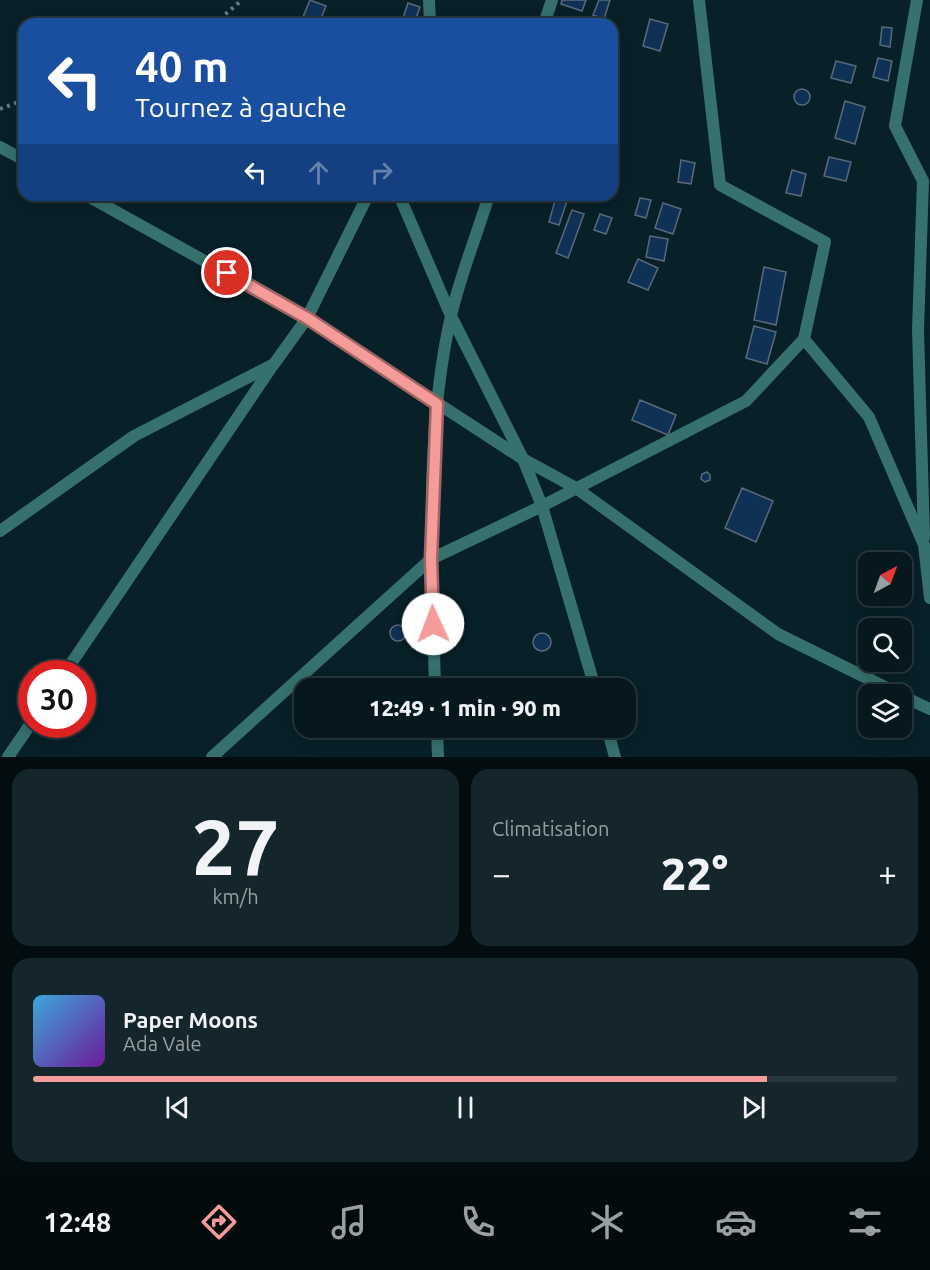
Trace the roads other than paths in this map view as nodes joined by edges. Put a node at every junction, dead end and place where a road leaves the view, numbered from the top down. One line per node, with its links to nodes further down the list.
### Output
1 (429, 0): 5 (street)
2 (552, 0): 6 (street)
3 (699, 0): 17 (street)
4 (917, 0): 9 (street)
5 (430, 18)
6 (546, 18)
7 (0, 147): 8 (street)
8 (18, 157)
9 (923, 182): 10 (street); 24 (street)
10 (930, 193)
11 (97, 201): 16 (street)
12 (365, 201): 16 (street)
13 (402, 201): 15 (street)
14 (487, 201): 15 (street)
15 (451, 316): 19 (street); 20 (street)
16 (307, 318): 18 (street); 19 (street)
17 (804, 339): 21 (street); 24 (street)
18 (274, 364): 23 (street); 27 (street)
19 (437, 404): 20 (street); 25 (street)
20 (522, 459): 21 (street); 22 (street)
21 (576, 488): 22 (street); 30 (street)
22 (542, 506): 25 (street); 29 (street)
23 (0, 531)
24 (924, 545): 26 (street)
25 (431, 559): 28 (street); 37 (street)
26 (930, 598)
27 (73, 660)
28 (435, 678)
29 (593, 678)
30 (878, 684)
31 (912, 701): 32 (street)
32 (930, 709)
33 (21, 738): 36 (street)
34 (437, 738): 38 (street)
35 (610, 738): 39 (street)
36 (8, 757)
37 (212, 757)
38 (438, 757)
39 (615, 757)

